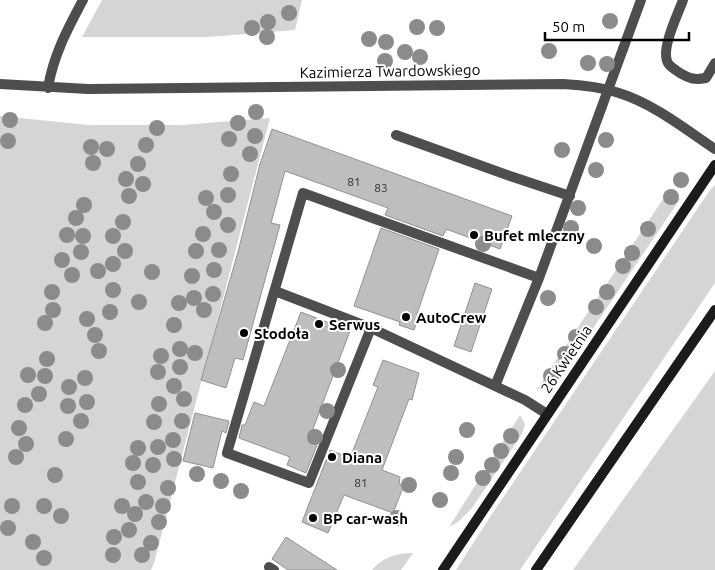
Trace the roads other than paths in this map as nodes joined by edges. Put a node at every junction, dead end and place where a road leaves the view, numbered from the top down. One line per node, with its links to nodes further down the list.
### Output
1 (84, 0): 6 (street)
2 (642, 0): 7 (street)
3 (683, 0): 4 (street)
4 (715, 63)
5 (0, 84): 6 (street, Kazimierza Twardowskiego)
6 (48, 88): 7 (street, Kazimierza Twardowskiego)
7 (608, 90): 9 (street, Kazimierza Twardowskiego); 11 (street)
8 (396, 135): 11 (street)
9 (715, 149)
10 (715, 165): 17 (street, 26 Kwietnia)
11 (570, 196): 12 (street)
12 (539, 278): 13 (street); 16 (street)
13 (275, 290): 15 (street); 15 (street)
14 (715, 310): 19 (street)
15 (371, 328): 16 (street)
16 (495, 386): 17 (street)
17 (547, 414): 18 (street, 26 Kwietnia)
18 (443, 570)
19 (536, 570)

